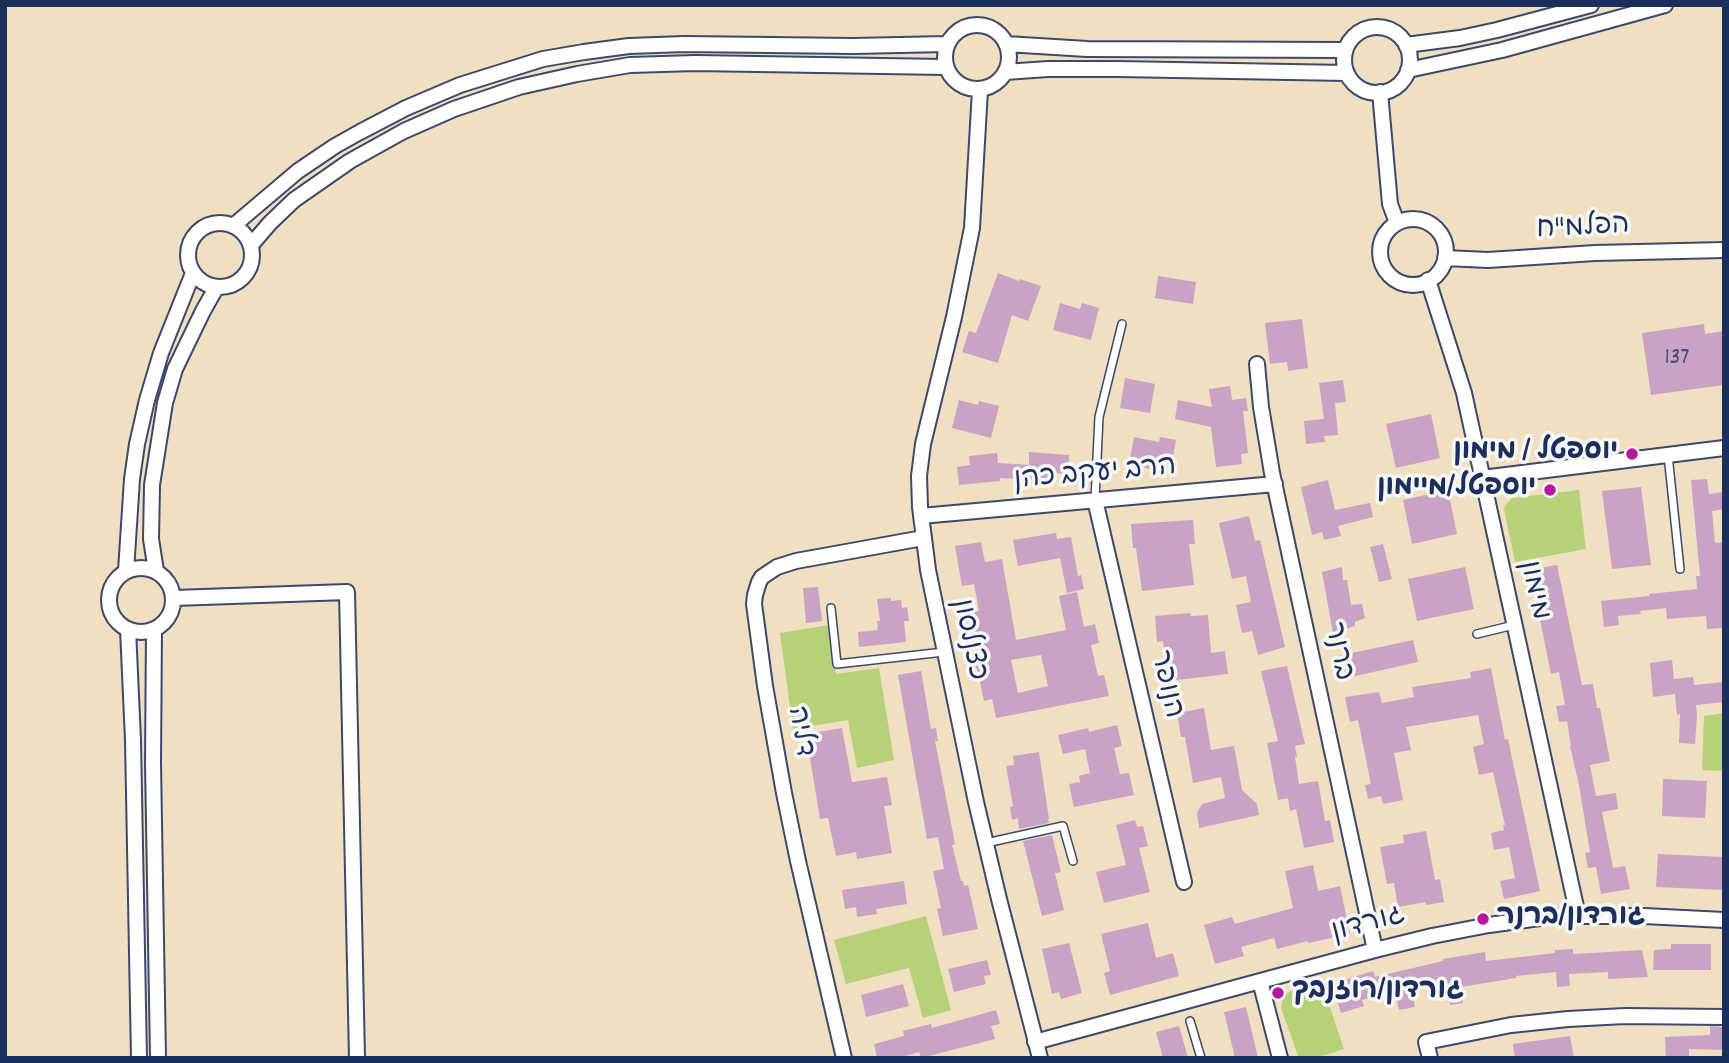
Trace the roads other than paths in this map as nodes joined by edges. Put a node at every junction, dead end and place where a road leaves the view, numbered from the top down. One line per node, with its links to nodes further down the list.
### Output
1 (1591, 5): 5 (street)
2 (1665, 5): 8 (street)
3 (947, 44): 4 (street); 7 (street); 14 (street)
4 (1006, 44): 6 (street); 9 (street)
5 (1406, 45): 6 (street); 8 (street)
6 (1345, 50): 10 (street)
7 (945, 67): 11 (street); 15 (street)
8 (1408, 70): 12 (street)
9 (1005, 72): 10 (street); 11 (street)
10 (1347, 73): 12 (street)
11 (980, 90): 28 (street, כצנלסון)
12 (1380, 92): 13 (street)
13 (1396, 223): 17 (street); 19 (street)
14 (233, 226): 15 (street); 18 (street)
15 (251, 245): 20 (street)
16 (1724, 250): 17 (street, הפלמ"ח)
17 (1445, 258): 19 (street)
18 (193, 273): 20 (street); 31 (street)
19 (1428, 280): 25 (street, מימון)
20 (216, 288): 32 (street)
21 (1122, 324): 27 (lane)
22 (1258, 364): 26 (street, ברנר)
23 (1724, 448): 24 (street)
24 (1668, 455): 25 (street); 30 (lane)
25 (1482, 478): 35 (street, מימון)
26 (1275, 484): 27 (street, הרב יעקב כהן); 45 (street, ברנר)
27 (1096, 500): 28 (street, הרב יעקב כהן); 42 (street, הנופר)
28 (920, 516): 29 (street, כצנלסון)
29 (923, 538): 39 (street, כצנלסון); 53 (street, דליה)
30 (1680, 569)
31 (126, 571): 32 (street); 36 (street)
32 (156, 571): 33 (street)
33 (174, 598): 37 (street); 52 (street)
34 (831, 608): 39 (lane)
35 (1514, 625): 38 (lane); 43 (street, מימון)
36 (128, 629): 37 (street); 50 (street)
37 (154, 629): 51 (street)
38 (1477, 634)
39 (945, 652): 40 (street, כצנלסון)
40 (986, 843): 41 (lane); 49 (street, כצנלסון)
41 (1073, 861)
42 (1184, 881)
43 (1578, 916): 44 (street, גורדון); 45 (street, גורדון)
44 (1724, 920)
45 (1374, 950): 46 (street, גורדון)
46 (1260, 981): 49 (street, גורדון); 56 (street)
47 (1724, 1017): 57 (street)
48 (1190, 1021): 55 (lane)
49 (1035, 1042): 54 (street, כצנלסון)
50 (139, 1058)
51 (158, 1058)
52 (357, 1058)
53 (845, 1058)
54 (1040, 1058)
55 (1201, 1058)
56 (1280, 1058)
57 (1430, 1058)

